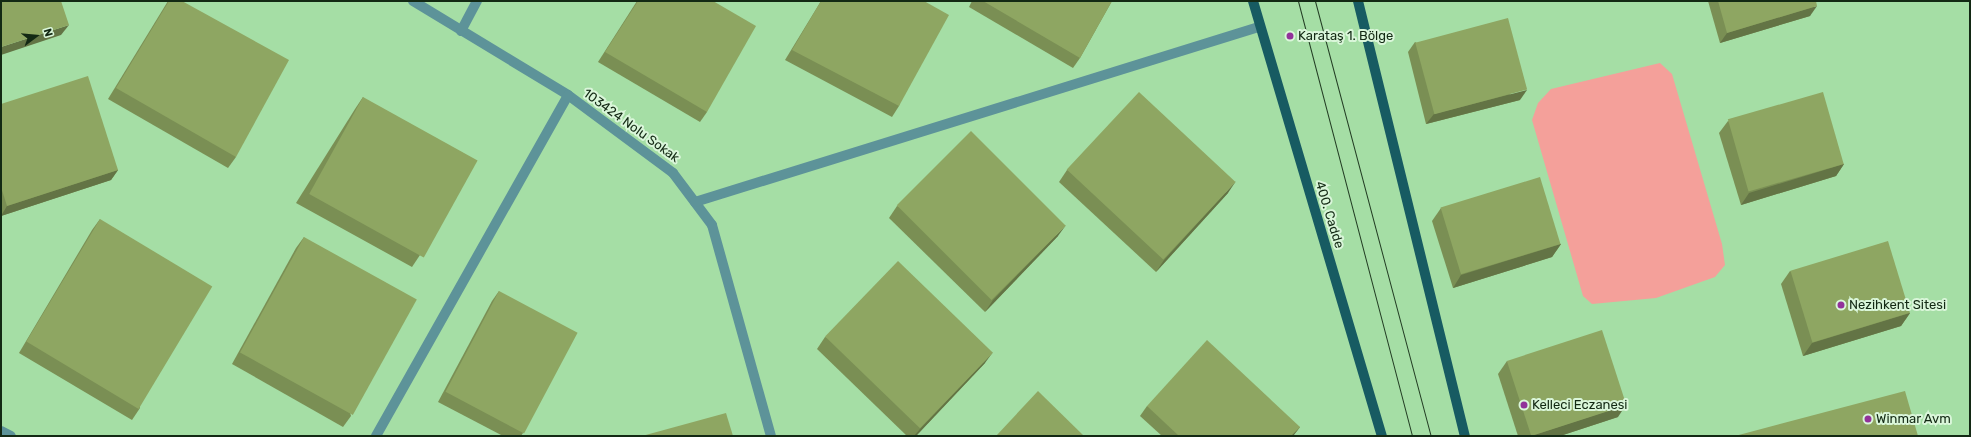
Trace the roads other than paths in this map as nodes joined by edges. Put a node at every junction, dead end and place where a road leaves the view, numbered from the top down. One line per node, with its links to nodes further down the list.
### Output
1 (413, 1): 6 (street, 103424 Nolu Sokak)
2 (478, 1): 6 (street)
3 (1253, 1): 5 (main road, 400. Cadde)
4 (1361, 2): 14 (main road)
5 (1259, 27): 8 (street); 13 (main road, 400. Cadde)
6 (462, 31): 7 (street, 103424 Nolu Sokak)
7 (568, 95): 8 (street, 103424 Nolu Sokak); 11 (street)
8 (695, 202): 12 (street, 103424 Nolu Sokak)
9 (1, 431): 10 (street)
10 (11, 436)
11 (376, 436)
12 (771, 436)
13 (1382, 436)
14 (1465, 436)

